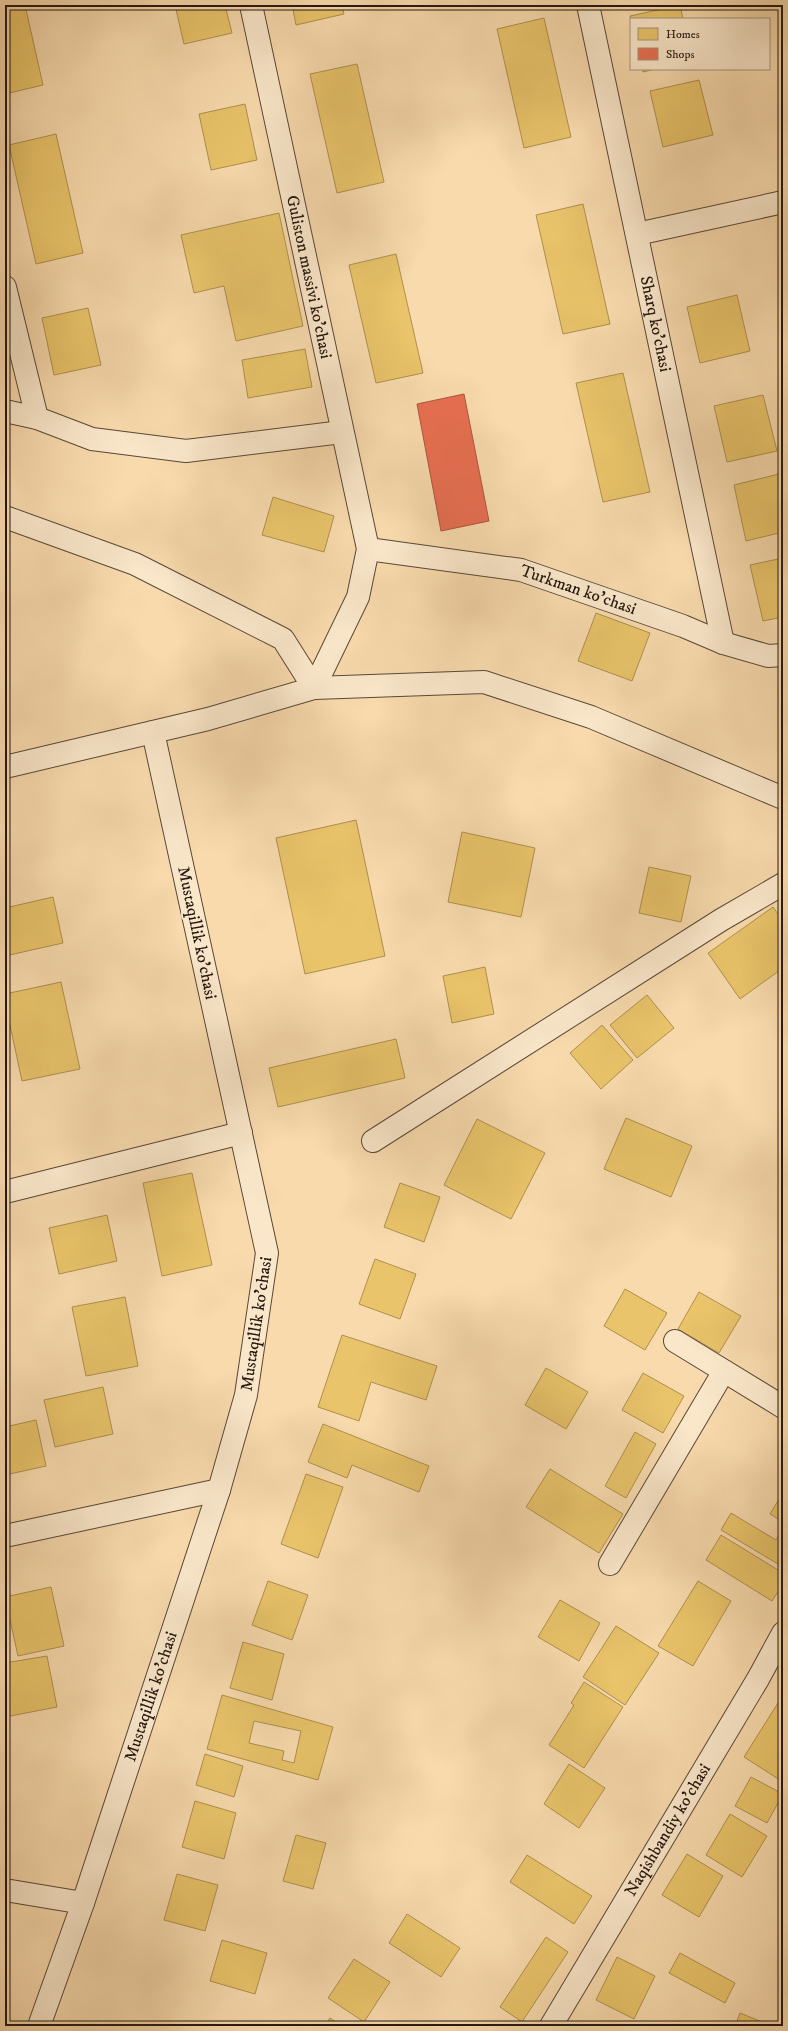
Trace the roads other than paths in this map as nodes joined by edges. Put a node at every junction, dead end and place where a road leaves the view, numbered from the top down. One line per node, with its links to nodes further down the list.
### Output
1 (250, 5): 8 (street, Guliston massivi ko'chasi)
2 (588, 5): 4 (street, Sharq ko'chasi)
3 (783, 202): 4 (street)
4 (637, 234): 11 (street, Sharq ko'chasi)
5 (5, 287): 7 (street)
6 (5, 411): 7 (street)
7 (37, 418): 8 (street)
8 (342, 432): 10 (street, Guliston massivi ko'chasi)
9 (5, 517): 13 (street)
10 (368, 549): 11 (street, Turkman ko'chasi); 13 (street)
11 (723, 643): 12 (street, Turkman ko'chasi)
12 (783, 655)
13 (314, 688): 14 (street); 16 (street)
14 (153, 732): 15 (street); 18 (street, Mustaqillik ko'chasi)
15 (5, 767)
16 (783, 798)
17 (783, 884): 19 (street)
18 (241, 1133): 20 (street); 24 (street, Mustaqillik ko'chasi)
19 (373, 1141)
20 (5, 1192)
21 (675, 1341): 22 (street)
22 (724, 1371): 23 (street); 26 (street)
23 (783, 1407)
24 (219, 1490): 25 (street); 29 (street, Mustaqillik ko'chasi)
25 (5, 1536)
26 (610, 1564)
27 (783, 1633): 31 (street, Naqishbandiy ko'chasi)
28 (5, 1890): 29 (street)
29 (84, 1903): 30 (street, Mustaqillik ko'chasi)
30 (39, 2026)
31 (551, 2026)

